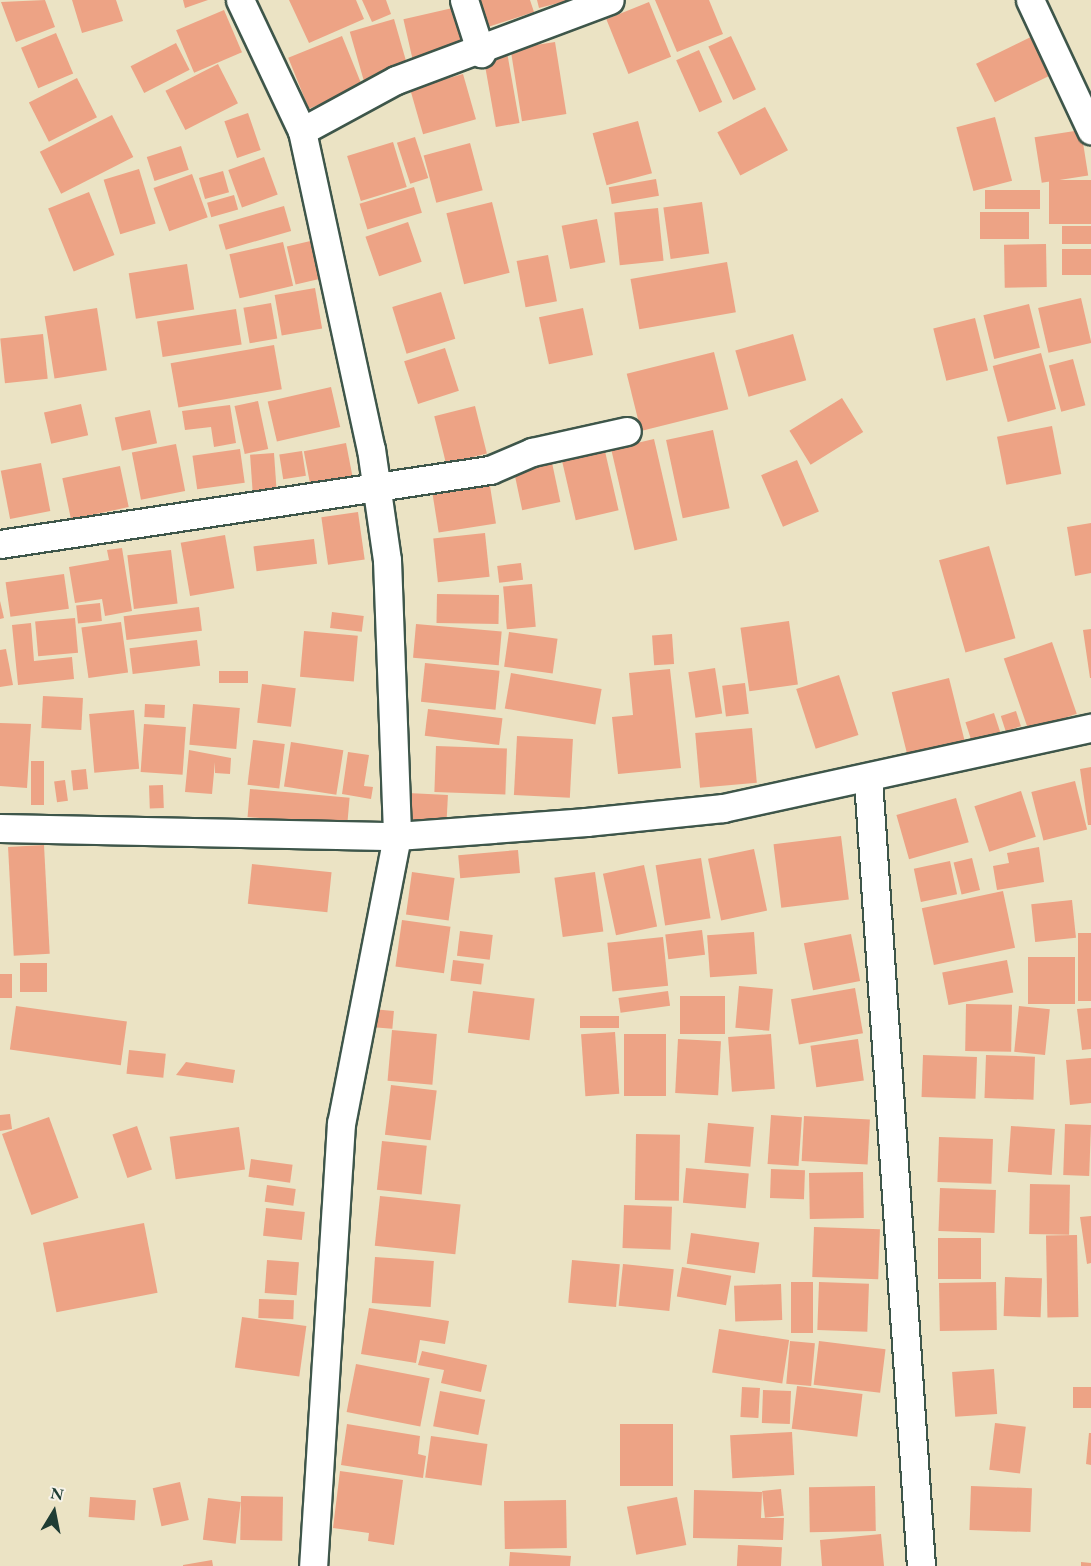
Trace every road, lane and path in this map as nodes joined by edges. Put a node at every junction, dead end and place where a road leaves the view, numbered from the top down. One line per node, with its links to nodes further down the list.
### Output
1 (464, 0): 5 (street)
2 (610, 0): 5 (street)
3 (1030, 0): 6 (street)
4 (245, 4): 7 (street)
5 (481, 53): 7 (street)
6 (1091, 130)
7 (302, 131): 9 (street)
8 (627, 431): 9 (street)
9 (378, 489): 10 (street); 14 (street)
10 (0, 544)
11 (1091, 728): 12 (street)
12 (868, 779): 14 (street); 16 (street)
13 (0, 828): 14 (street)
14 (397, 836): 15 (street)
15 (313, 1566)
16 (921, 1566)

